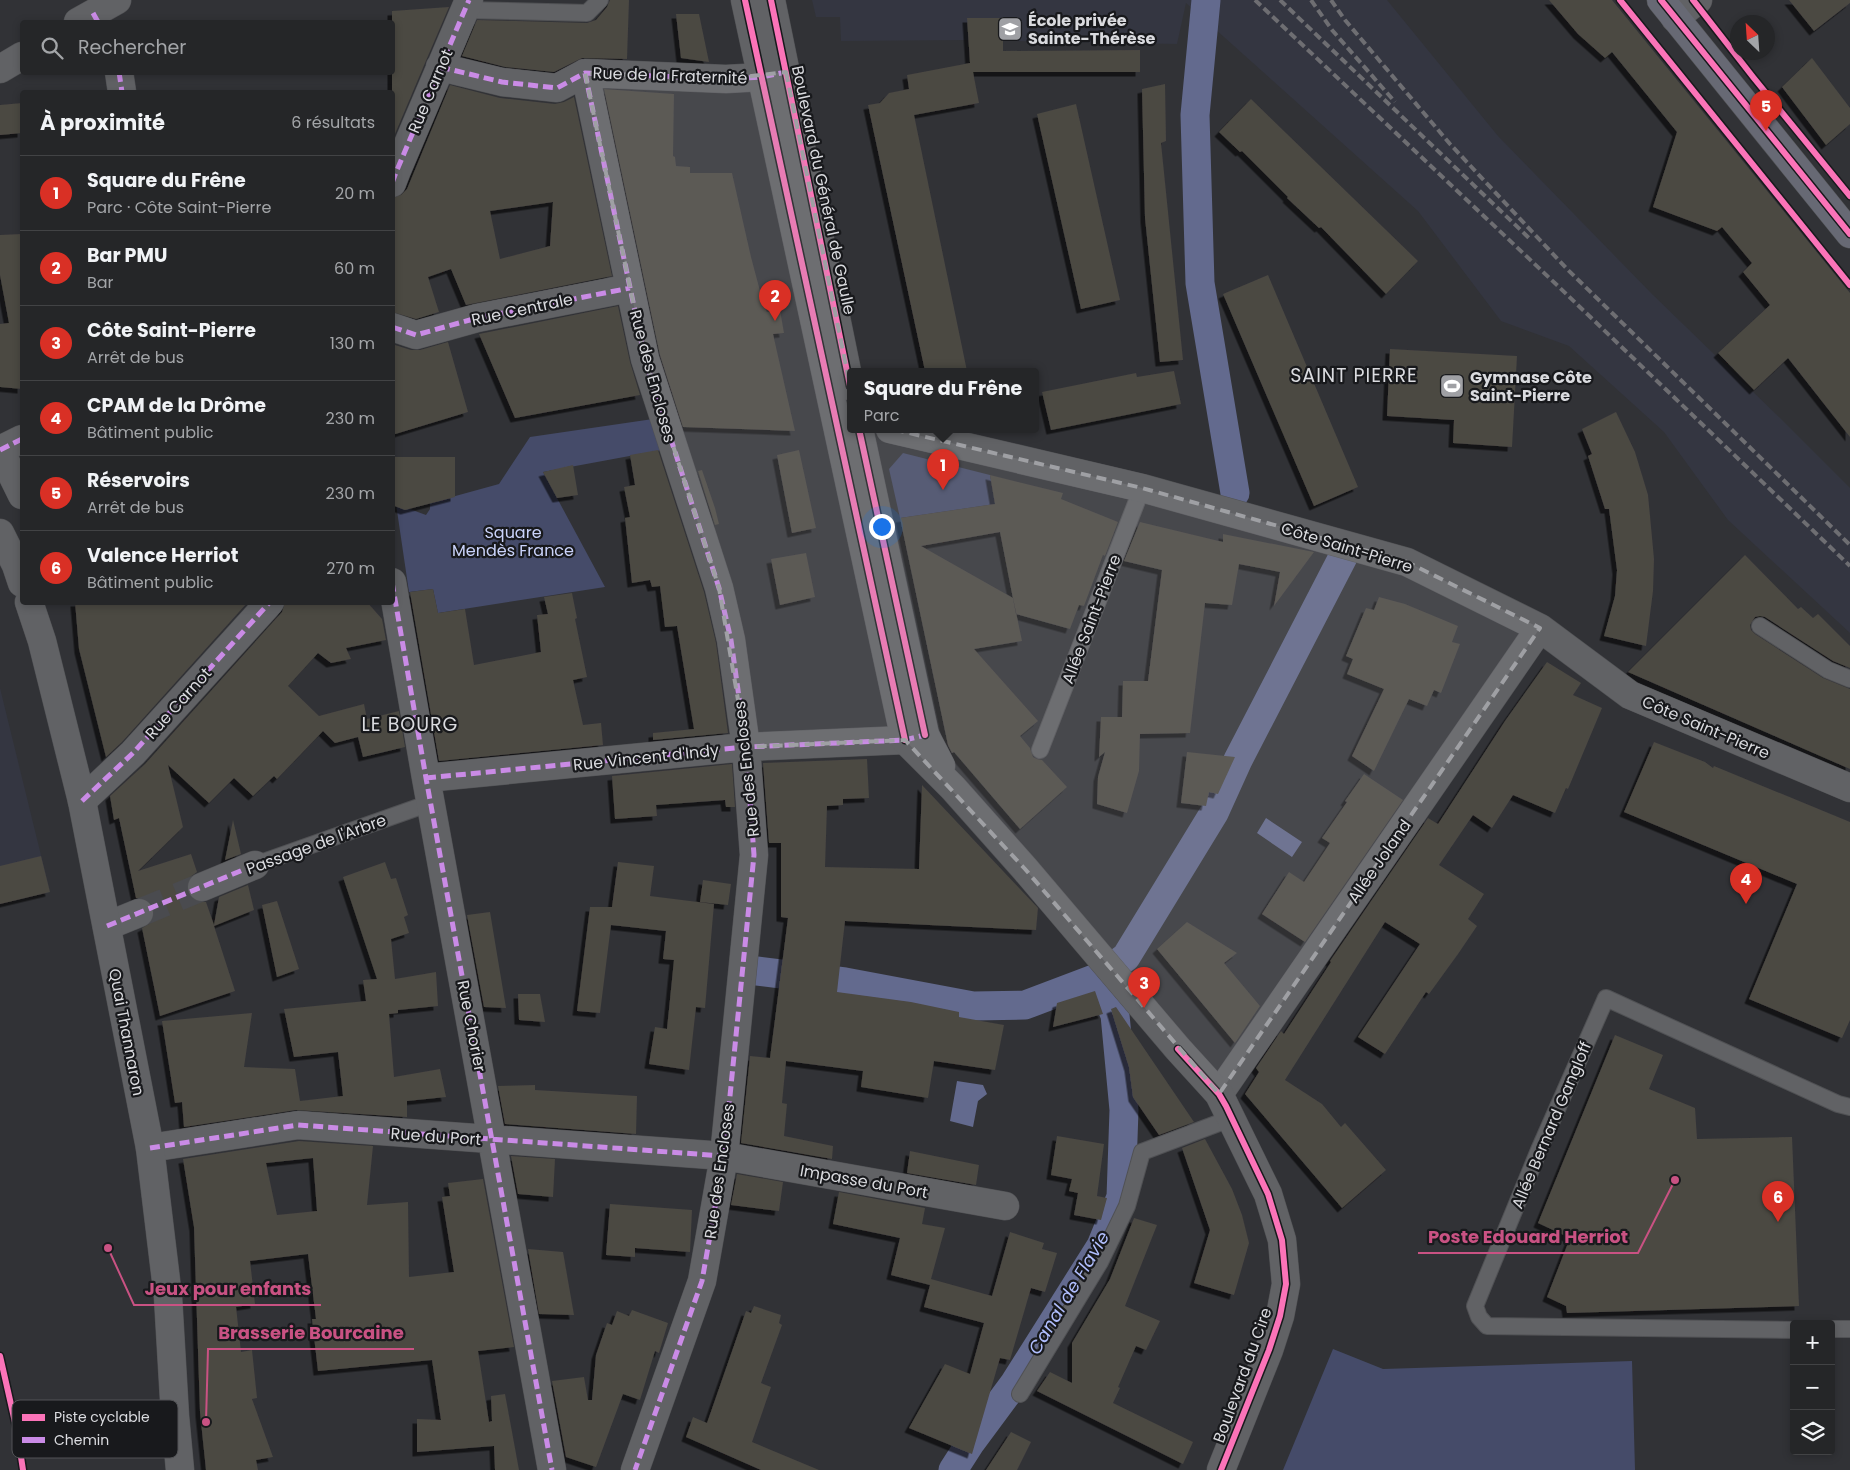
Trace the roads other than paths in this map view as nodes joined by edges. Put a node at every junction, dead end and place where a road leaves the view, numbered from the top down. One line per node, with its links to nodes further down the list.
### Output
1 (116, 0): 8 (street)
2 (600, 0): 6 (lane)
3 (745, 0): 14 (street, Boulevard du Général de Gaulle)
4 (771, 0): 14 (street, Boulevard du Général de Gaulle)
5 (1698, 0): 7 (street)
6 (467, 5): 10 (street, Rue Carnot)
7 (1668, 9): 17 (main road)
8 (90, 20)
9 (20, 57): 11 (street)
10 (440, 66): 12 (street, Rue de la Fraternité); 16 (street, Rue Carnot)
11 (0, 69)
12 (584, 73): 14 (street, Rue de la Fraternité); 18 (street, Rue des Encloses)
13 (119, 75): 15 (street)
14 (774, 75): 20 (street, Boulevard du Général de Gaulle); 21 (street, Boulevard du Général de Gaulle)
15 (122, 90)
16 (395, 173)
17 (1850, 234)
18 (630, 288): 19 (street, Rue Centrale); 37 (street, Rue des Encloses)
19 (404, 331)
20 (847, 374)
21 (847, 407)
22 (853, 433): 36 (street, Boulevard du Général de Gaulle)
23 (907, 433): 26 (street, Côte Saint-Pierre)
24 (20, 440): 25 (street)
25 (0, 450): 27 (street)
26 (1142, 488): 34 (street, Côte Saint-Pierre); 38 (lane, Allée Saint-Pierre)
27 (20, 491)
28 (0, 533): 29 (street)
29 (20, 567)
30 (395, 599): 40 (street, Rue Chorier)
31 (30, 605): 41 (street, Quai Thannaron)
32 (266, 605): 41 (street, Rue Carnot)
33 (1760, 626): 35 (lane)
34 (1540, 628): 39 (street, Côte Saint-Pierre); 47 (street, Allée Joland)
35 (1850, 679)
36 (915, 737): 37 (street, Rue Vincent d'Indy); 46 (street, Boulevard du Général de Gaulle)
37 (746, 747): 40 (street, Rue Vincent d'Indy); 52 (street, Rue des Encloses)
38 (1040, 750)
39 (1850, 788)
40 (428, 790): 42 (lane, Passage de l'Arbre); 50 (street, Rue Chorier)
41 (82, 801): 45 (street, Quai Thannaron)
42 (256, 865): 43 (street, Passage de l'Arbre)
43 (202, 887)
44 (139, 913): 45 (street)
45 (107, 926): 51 (street, Quai Thannaron)
46 (1178, 1049): 47 (street, Boulevard du Cire)
47 (1219, 1094): 49 (street, Boulevard du Cire)
48 (1850, 1107): 56 (lane, Allée Bernard Gangloff)
49 (1232, 1118): 57 (lane); 63 (street, Boulevard du Cire)
50 (493, 1140): 51 (street, Rue du Port); 52 (street, Rue du Port); 61 (street, Rue Chorier)
51 (150, 1148): 58 (street, Quai Thannaron)
52 (724, 1156): 53 (street, Impasse du Port); 62 (street, Rue des Encloses)
53 (1005, 1206)
54 (1835, 1329): 55 (lane)
55 (1850, 1329)
56 (1790, 1330)
57 (1020, 1394)
58 (174, 1400)
59 (178, 1448): 60 (street, Quai Thannaron)
60 (180, 1470)
61 (552, 1470)
62 (635, 1470)
63 (1220, 1470)

